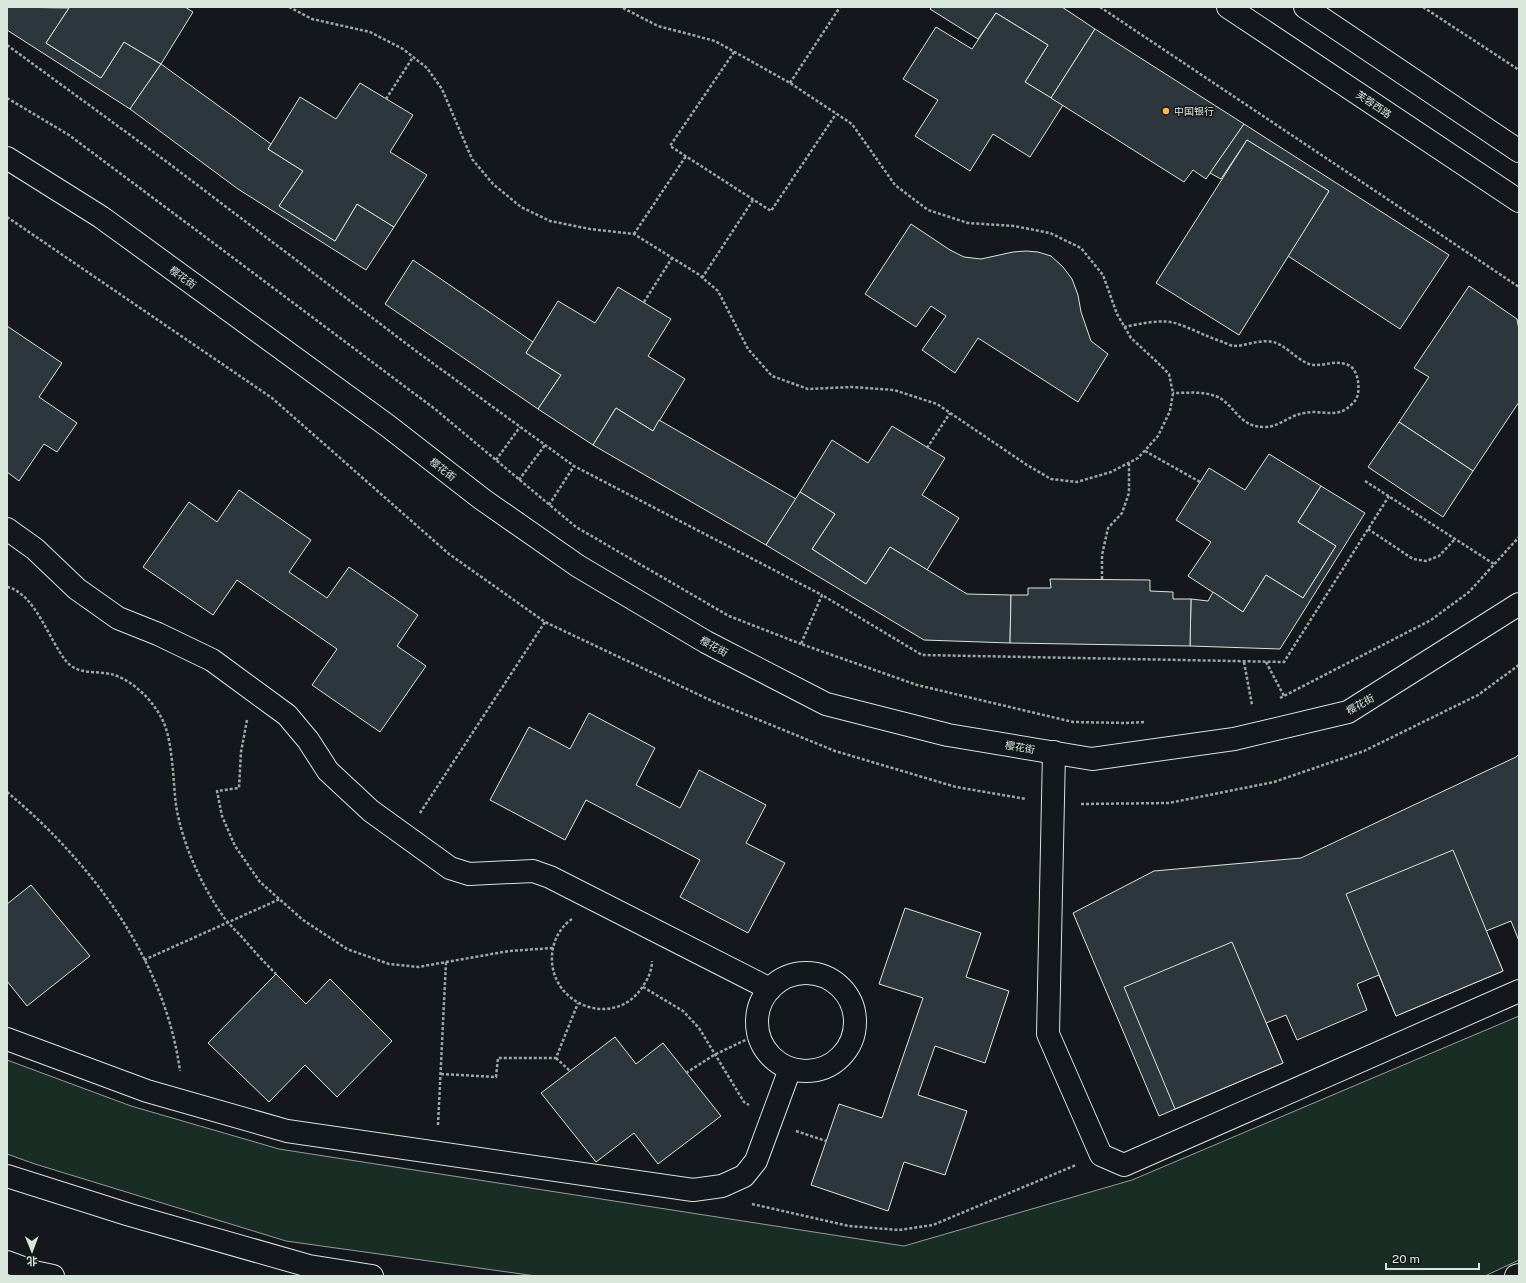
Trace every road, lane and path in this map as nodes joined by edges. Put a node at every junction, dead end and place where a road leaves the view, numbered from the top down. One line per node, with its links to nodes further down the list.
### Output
1 (289, 7): 10 (path)
2 (621, 7): 9 (path)
3 (840, 7): 12 (path)
4 (1100, 7): 25 (path)
5 (1228, 7): 20 (main road, 芙蓉西路)
6 (1305, 7): 16 (main road)
7 (1423, 7): 11 (path)
8 (7, 45): 30 (path)
9 (734, 52): 12 (path); 17 (path)
10 (412, 57): 14 (path); 22 (path)
11 (1519, 70)
12 (790, 83): 15 (path)
13 (7, 98): 34 (path)
14 (386, 99)
15 (836, 114): 19 (path); 27 (path)
16 (1519, 151)
17 (686, 156): 19 (path); 22 (path)
18 (7, 158): 61 (main road, 樱花街)
19 (753, 200): 24 (path)
20 (1519, 201)
21 (7, 216): 51 (path)
22 (634, 234): 23 (path)
23 (672, 258): 24 (path); 26 (path)
24 (702, 278): 29 (path)
25 (1519, 287)
26 (644, 302)
27 (1124, 327): 28 (path); 28 (path)
28 (1173, 393): 33 (path)
29 (950, 413): 32 (path); 35 (path)
30 (520, 427): 31 (path); 34 (path)
31 (545, 445): 36 (path); 37 (path)
32 (927, 448)
33 (1144, 450): 35 (path); 39 (path)
34 (496, 460): 37 (path)
35 (1129, 463): 47 (path)
36 (574, 466): 41 (path); 49 (path)
37 (519, 480): 41 (path)
38 (1365, 481): 40 (path)
39 (1200, 482)
40 (1389, 496): 43 (path); 45 (path)
41 (549, 505): 52 (path)
42 (7, 529): 56 (main road)
43 (1368, 530): 45 (path); 54 (path)
44 (1519, 537): 46 (path)
45 (1455, 539): 46 (path)
46 (1494, 564): 57 (path)
47 (1102, 579)
48 (7, 587): 67 (path)
49 (822, 595): 52 (path); 53 (path)
50 (1519, 604): 61 (main road, 樱花街)
51 (545, 622): 63 (path); 64 (path)
52 (801, 644): 60 (path)
53 (1244, 662): 54 (path); 59 (path)
54 (1266, 662): 57 (path)
55 (1519, 665): 63 (path)
56 (256, 692): 64 (main road); 65 (path)
57 (1284, 696): 58 (path)
58 (1276, 700)
59 (1245, 707)
60 (1149, 721)
61 (1054, 752): 63 (main road)
62 (7, 792): 70 (path)
63 (1053, 804): 89 (main road)
64 (406, 836): 74 (main road)
65 (280, 899): 67 (path); 71 (path)
66 (574, 918): 68 (path)
67 (228, 922): 70 (path); 72 (path)
68 (553, 948): 71 (path); 76 (path)
69 (652, 957): 73 (path)
70 (144, 960): 85 (path)
71 (446, 962): 84 (path)
72 (276, 974)
73 (643, 987): 76 (path); 79 (path)
74 (770, 989): 77 (main road); 81 (main road)
75 (1519, 991): 89 (main road)
76 (578, 1003): 80 (path)
77 (758, 1034): 79 (path); 81 (main road)
78 (7, 1039): 85 (main road)
79 (714, 1055): 83 (path); 86 (path)
80 (556, 1058): 82 (path); 84 (path)
81 (790, 1069): 86 (main road)
82 (570, 1071)
83 (686, 1073)
84 (441, 1074): 88 (path)
85 (184, 1102): 88 (main road)
86 (770, 1122): 87 (path); 88 (main road)
87 (826, 1141)
88 (437, 1153)
89 (1101, 1155): 91 (path)
90 (7, 1176): 95 (main road)
91 (747, 1203)
92 (7, 1262): 94 (main road)
93 (1519, 1275): 96 (main road)
94 (53, 1276)
95 (372, 1276)
96 (1516, 1276)

